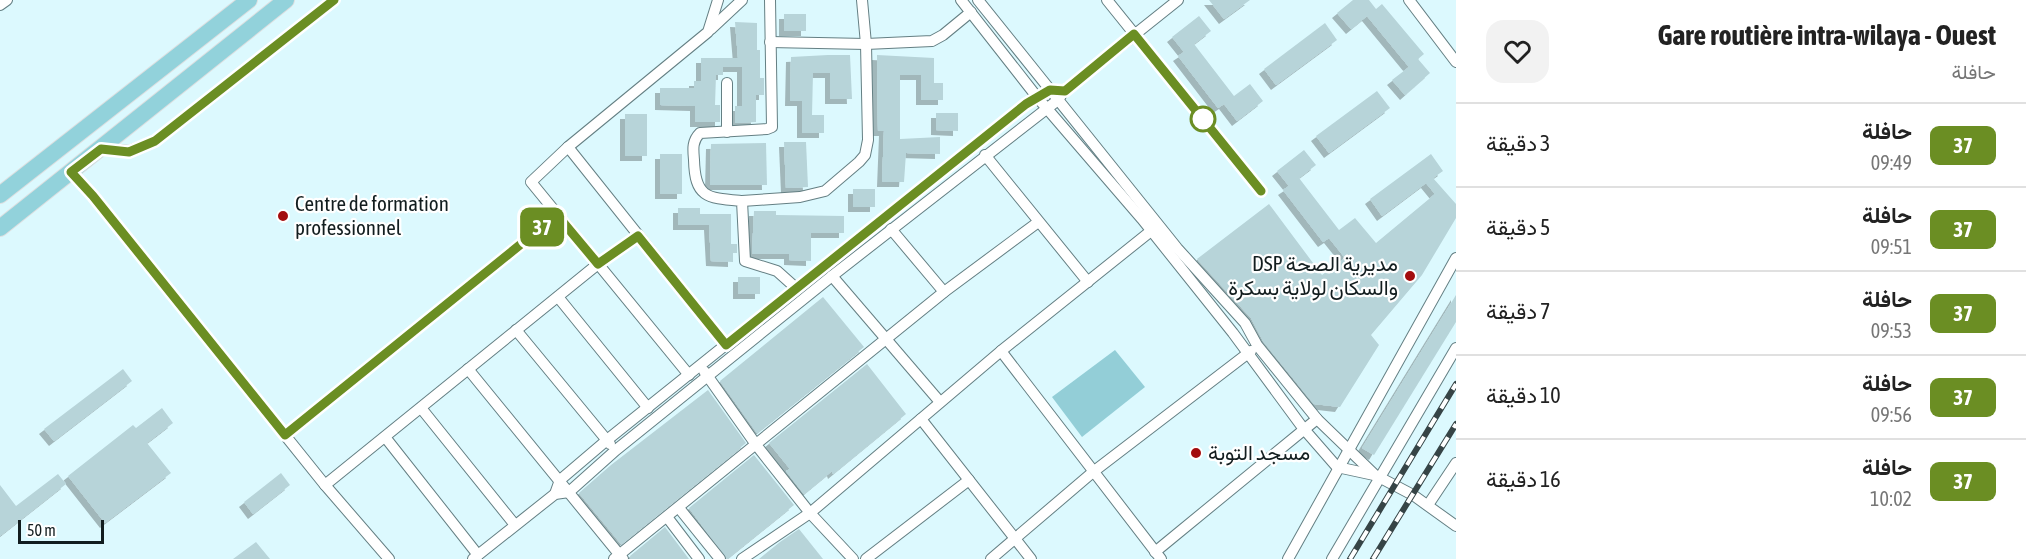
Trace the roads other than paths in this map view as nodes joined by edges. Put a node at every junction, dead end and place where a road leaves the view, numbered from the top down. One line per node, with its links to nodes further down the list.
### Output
1 (7, 0): 14 (street)
2 (249, 0): 32 (main road)
3 (286, 0): 28 (main road)
4 (334, 0): 28 (street)
5 (718, 0): 16 (street)
6 (742, 0): 16 (street)
7 (770, 0): 18 (street)
8 (862, 0): 19 (street)
9 (961, 0): 15 (street)
10 (978, 0): 22 (street)
11 (1107, 0): 17 (street)
12 (1178, 0): 17 (street)
13 (1409, 0): 20 (street)
14 (0, 6)
15 (971, 12): 19 (street); 24 (street)
16 (708, 32): 27 (street)
17 (1134, 34): 23 (street); 31 (street)
18 (770, 42): 19 (street); 26 (street)
19 (866, 44): 33 (street)
20 (1456, 62)
21 (727, 83): 26 (street)
22 (1050, 90): 23 (street); 24 (street)
23 (1061, 96): 25 (street); 37 (street)
24 (1037, 97): 25 (street); 44 (street)
25 (1047, 108): 29 (street); 37 (street)
26 (728, 132): 33 (street)
27 (568, 147): 34 (street); 39 (street)
28 (101, 149): 30 (main road)
29 (985, 155): 35 (street); 38 (street)
30 (71, 172): 36 (main road); 64 (street)
31 (1261, 191)
32 (0, 195)
33 (742, 201): 44 (street)
34 (557, 215): 41 (street); 64 (street)
35 (1037, 223): 43 (street); 45 (street)
36 (0, 228)
37 (1155, 228): 43 (street); 50 (street); 53 (street)
38 (891, 229): 42 (street); 45 (street)
39 (638, 236): 41 (street); 49 (street)
40 (1456, 258): 68 (street)
41 (598, 264): 46 (street); 56 (street)
42 (832, 276): 48 (street); 57 (street)
43 (1088, 282): 52 (street)
44 (796, 288): 49 (street)
45 (944, 292): 48 (street)
46 (558, 297): 47 (street); 60 (street)
47 (516, 330): 55 (street); 66 (street)
48 (885, 340): 58 (street); 67 (street)
49 (726, 345): 54 (street)
50 (1257, 345): 53 (street); 62 (street)
51 (1456, 348): 73 (street)
52 (1001, 351): 58 (street); 72 (street)
53 (1247, 355): 63 (street); 72 (street)
54 (700, 366): 56 (street); 57 (street)
55 (468, 369): 59 (street); 74 (street)
56 (689, 375): 60 (street)
57 (708, 376): 67 (street); 69 (street)
58 (940, 402): 61 (street)
59 (421, 408): 65 (street); 83 (street)
60 (648, 408): 66 (street)
61 (921, 419): 75 (street); 81 (street)
62 (1317, 419): 63 (street); 68 (street)
63 (1303, 428): 71 (street); 86 (street)
64 (285, 435): 76 (street)
65 (385, 437): 76 (street); 87 (street)
66 (607, 440): 69 (street); 74 (street)
67 (757, 446): 80 (street); 81 (street)
68 (1350, 449): 71 (street); 73 (street)
69 (616, 450): 77 (street)
70 (1456, 463): 79 (street)
71 (1337, 467): 73 (street); 97 (street)
72 (1093, 472): 85 (street); 86 (street)
73 (1378, 477): 79 (street); 98 (street)
74 (560, 480): 77 (street); 78 (street)
75 (969, 480): 85 (street); 94 (street)
76 (325, 485): 89 (street)
77 (569, 492): 78 (street); 88 (street)
78 (555, 494): 83 (street)
79 (1428, 506): 84 (street)
80 (679, 508): 82 (street); 91 (street)
81 (810, 513): 92 (street); 93 (street)
82 (667, 517): 88 (street); 90 (street)
83 (515, 525): 87 (street)
84 (1456, 526)
85 (1016, 540): 95 (street); 96 (street)
86 (1158, 556)
87 (476, 557)
88 (619, 558)
89 (389, 559)
90 (699, 559)
91 (720, 559)
92 (742, 559)
93 (853, 559)
94 (866, 559)
95 (991, 559)
96 (1030, 559)
97 (1288, 559)
98 (1332, 559)

